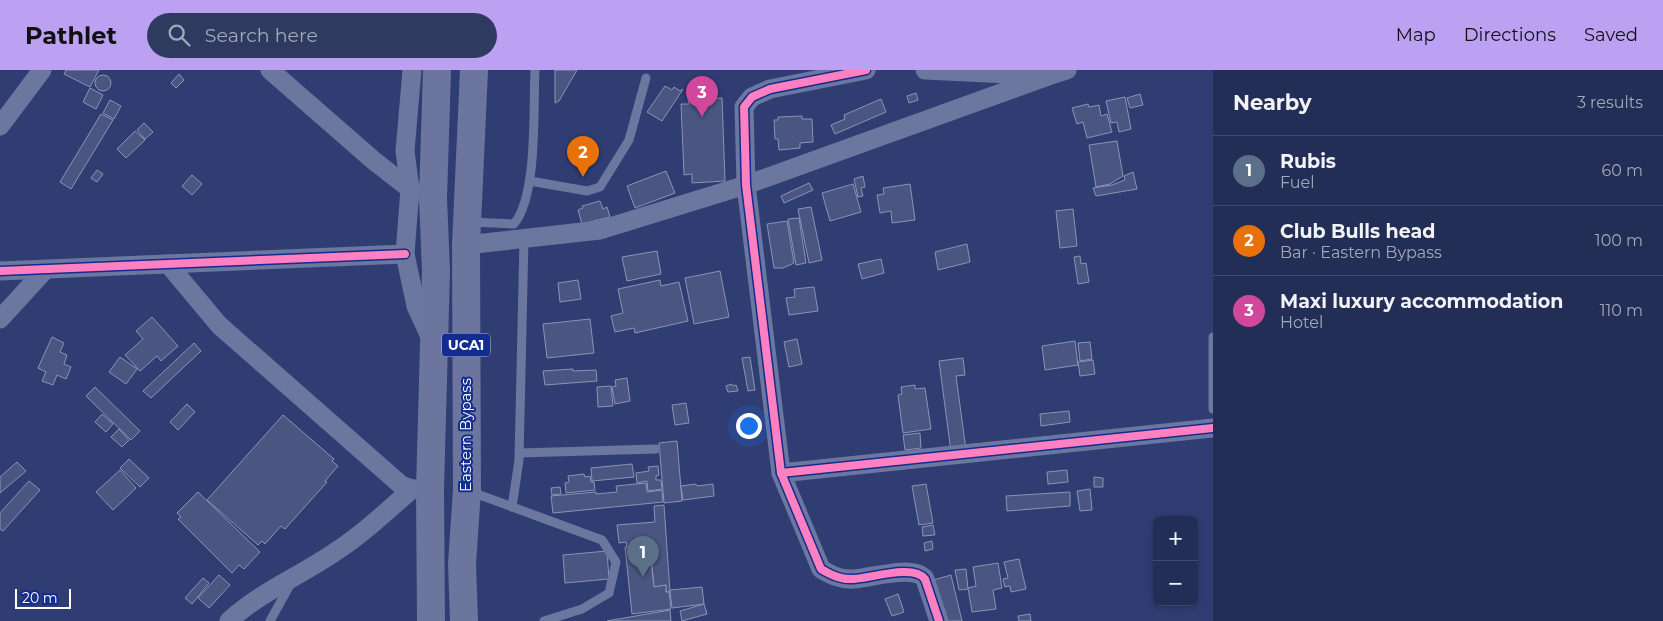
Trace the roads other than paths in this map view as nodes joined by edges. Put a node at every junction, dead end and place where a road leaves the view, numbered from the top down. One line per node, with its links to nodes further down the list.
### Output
1 (42, 70): 12 (street)
2 (270, 70): 15 (street)
3 (412, 70): 15 (street)
4 (436, 70): 15 (main road, UCA1)
5 (474, 70): 16 (main road, Eastern Bypass / UCA1)
6 (535, 70): 13 (lane)
7 (866, 70): 14 (street)
8 (926, 70): 10 (street)
9 (1068, 70): 10 (street)
10 (1048, 76): 14 (street)
11 (646, 78): 13 (lane)
12 (0, 126)
13 (530, 181): 16 (lane)
14 (746, 186): 17 (street); 29 (street)
15 (421, 193): 18 (street); 24 (main road, UCA1)
16 (467, 233): 17 (street); 31 (main road, Eastern Bypass / UCA1)
17 (524, 238): 28 (lane)
18 (405, 254): 19 (street); 24 (street)
19 (168, 264): 21 (street); 30 (street)
20 (0, 271): 21 (street)
21 (44, 271): 22 (street)
22 (0, 319)
23 (1213, 337): 25 (lane)
24 (435, 348): 30 (main road, UCA1)
25 (1213, 409)
26 (1213, 428): 29 (street)
27 (656, 448): 28 (lane)
28 (519, 452): 32 (lane)
29 (782, 473): 39 (street)
30 (421, 489): 33 (street); 36 (main road, UCA1)
31 (467, 490): 32 (lane); 37 (main road, Eastern Bypass / UCA1)
32 (512, 507): 38 (lane)
33 (296, 574): 34 (street); 35 (lane)
34 (228, 621)
35 (270, 621)
36 (430, 621)
37 (464, 621)
38 (544, 621)
39 (938, 621)

